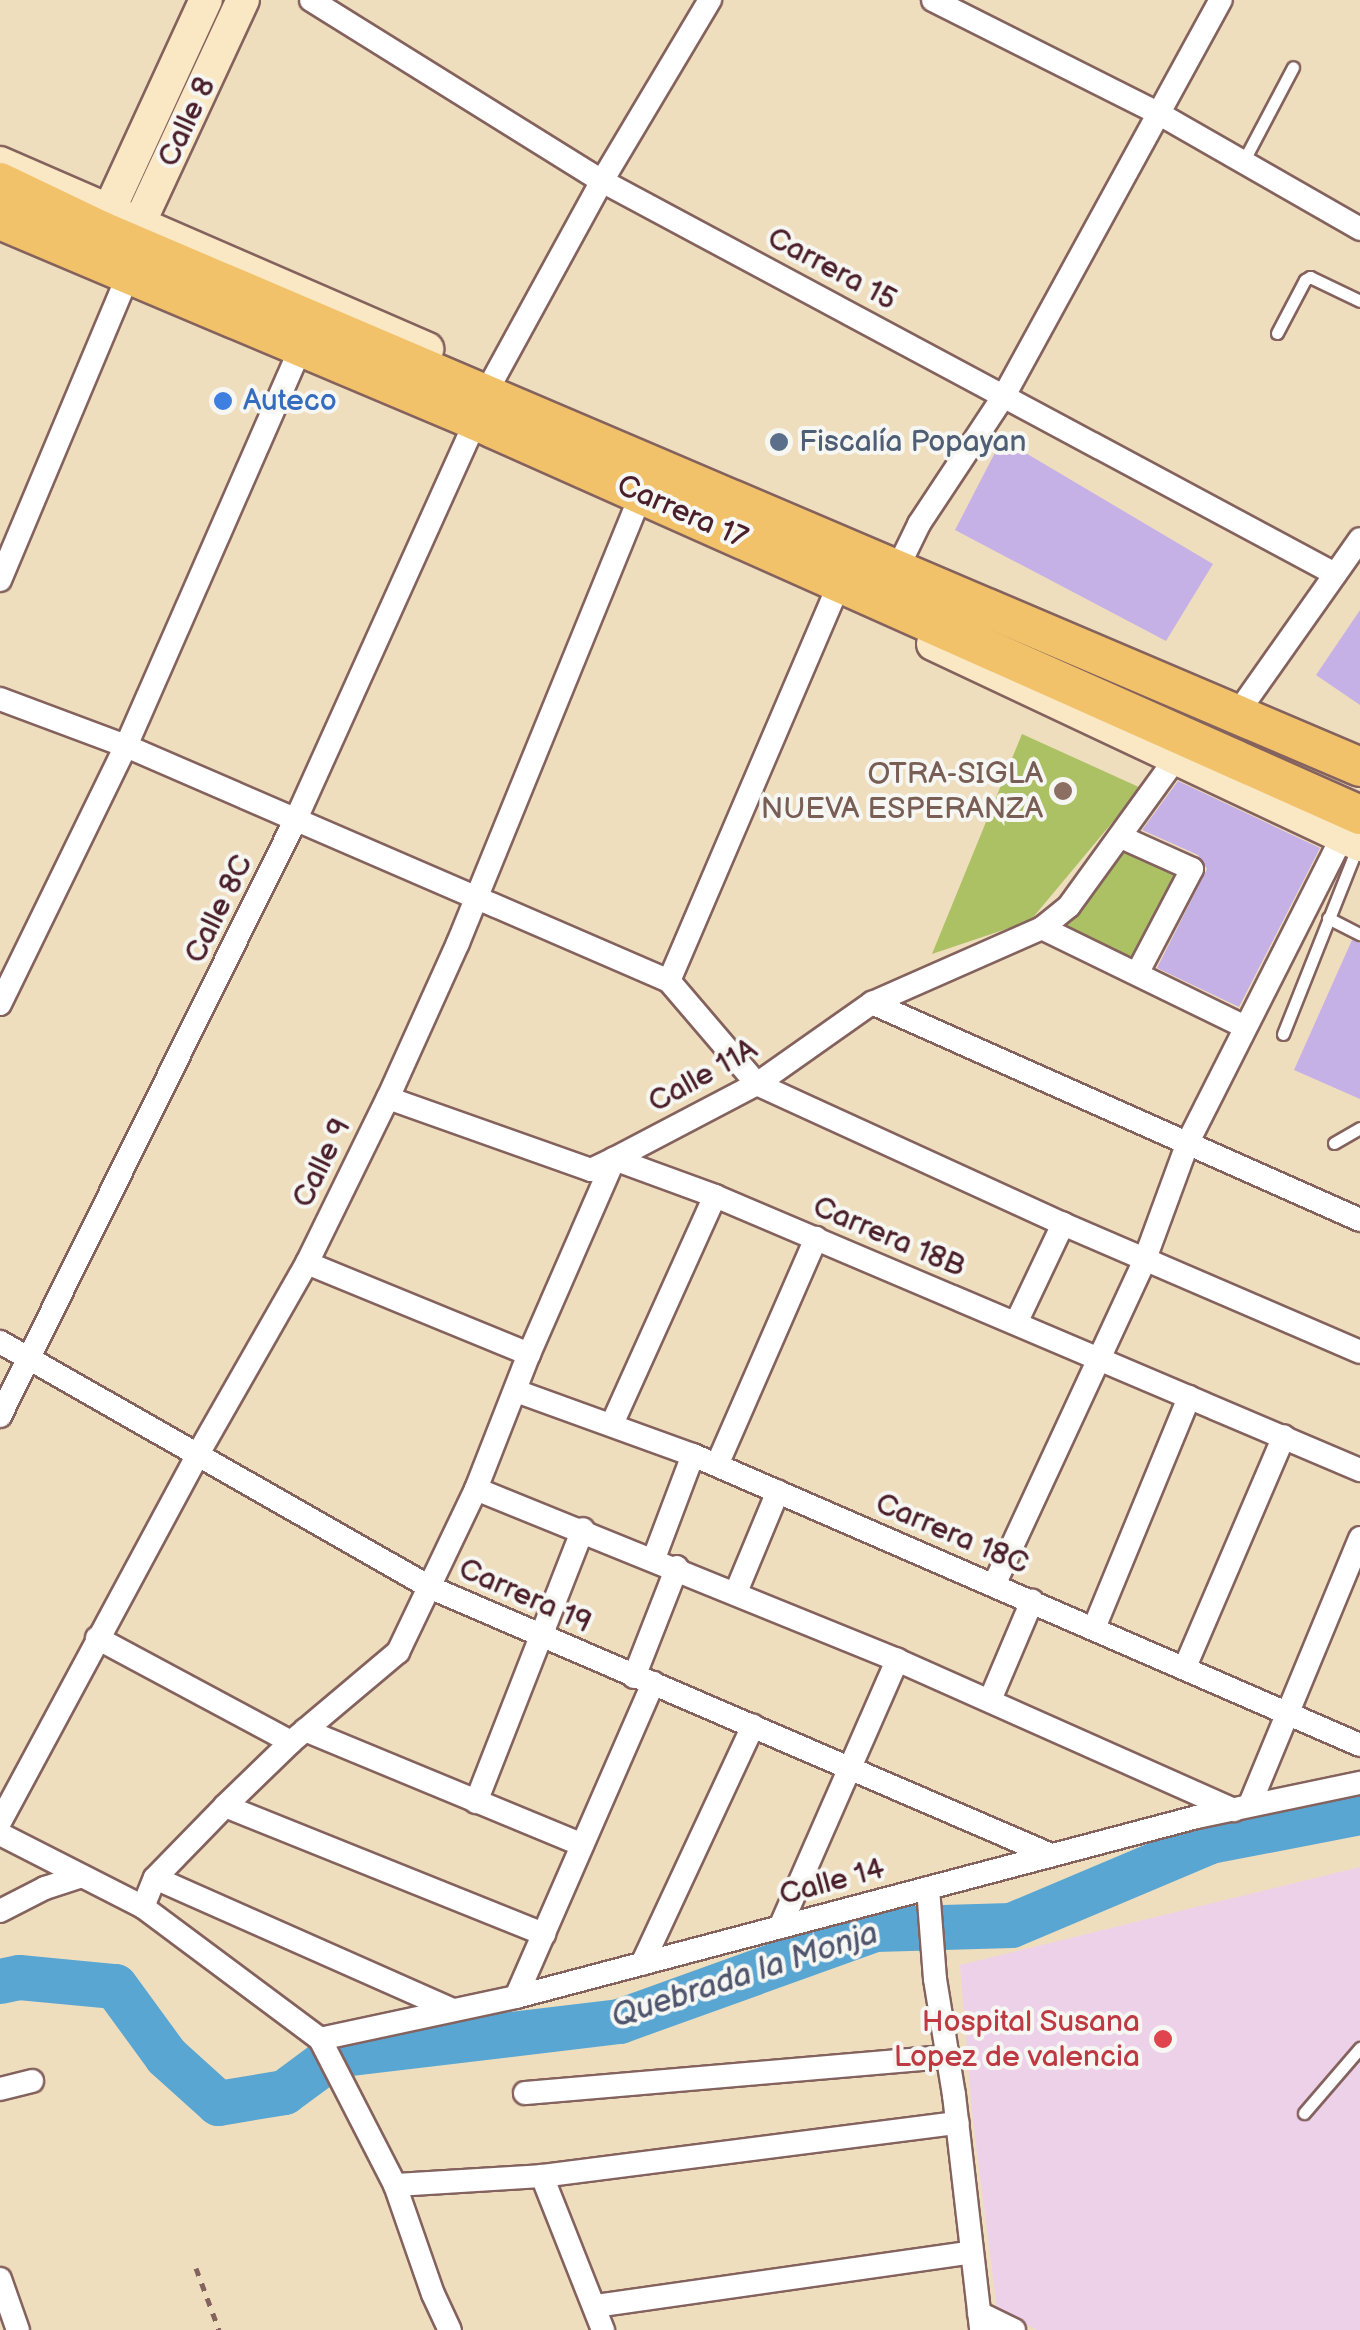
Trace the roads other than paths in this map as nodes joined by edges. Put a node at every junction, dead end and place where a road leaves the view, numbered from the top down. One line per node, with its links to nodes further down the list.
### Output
1 (206, 0): 16 (main road, Calle 8)
2 (243, 0): 16 (main road, Calle 8)
3 (310, 0): 13 (street, Carrera 15)
4 (710, 0): 13 (street)
5 (933, 0): 8 (street)
6 (989, 0): 8 (street)
7 (1222, 0): 10 (street)
8 (976, 22): 10 (street)
9 (1293, 68): 11 (lane)
10 (1156, 112): 11 (street); 24 (street)
11 (1243, 162): 17 (street)
12 (0, 163): 16 (main road, Carrera 17)
13 (602, 181): 23 (street); 24 (street, Carrera 15)
14 (0, 182): 16 (main road, Carrera 17)
15 (0, 220): 25 (main road, Carrera 17)
16 (120, 227): 23 (main road, Carrera 17); 33 (main road, Carrera 17)
17 (1360, 229)
18 (0, 233): 19 (main road)
19 (124, 286): 22 (main road); 30 (street)
20 (1360, 301): 21 (lane)
21 (1277, 333)
22 (296, 358): 25 (main road); 34 (street)
23 (494, 378): 28 (main road, Carrera 17)
24 (1005, 394): 28 (street); 29 (street, Carrera 15)
25 (474, 426): 26 (main road); 38 (main road, Carrera 17); 39 (street, Calle 8C)
26 (638, 502): 31 (main road); 42 (street, Calle 9)
27 (1360, 539): 29 (street)
28 (903, 558): 33 (main road, Carrera 17)
29 (1335, 574): 33 (street)
30 (0, 580)
31 (834, 596): 36 (main road); 47 (street)
32 (0, 699): 34 (street)
33 (1238, 710): 35 (main road, Carrera 17); 37 (main road, Carrera 17)
34 (126, 746): 39 (street); 49 (street)
35 (1360, 755)
36 (1174, 761): 38 (main road); 41 (street, Calle 11A)
37 (1360, 767)
38 (1259, 783): 40 (main road, Carrera 17)
39 (296, 819): 42 (street); 68 (street, Calle 8C)
40 (1355, 835): 43 (lane); 50 (street)
41 (1120, 837): 44 (street, Calle 11A); 46 (street)
42 (476, 897): 47 (street); 53 (street, Calle 9)
43 (1328, 918): 45 (lane); 51 (lane)
44 (1042, 928): 46 (street); 48 (street, Calle 11A)
45 (1360, 934)
46 (1138, 972): 50 (street)
47 (670, 981): 52 (street)
48 (872, 1003): 52 (street, Calle 11A); 55 (street)
49 (0, 1004)
50 (1243, 1026): 55 (street)
51 (1283, 1034)
52 (757, 1084): 57 (street, Calle 11A); 60 (street)
53 (388, 1098): 57 (street, Carrera 18B); 63 (street, Calle 9)
54 (1360, 1128): 56 (lane)
55 (1188, 1142): 59 (street); 62 (street)
56 (1334, 1143)
57 (614, 1158): 58 (street, Carrera 18B); 67 (street)
58 (714, 1196): 61 (street, Carrera 18B); 73 (street)
59 (1360, 1220)
60 (1063, 1224): 62 (street); 64 (street)
61 (816, 1238): 64 (street, Carrera 18B); 77 (street)
62 (1145, 1259): 66 (street); 69 (street)
63 (307, 1263): 67 (street); 75 (street, Calle 9)
64 (1016, 1323): 69 (street, Carrera 18B)
65 (0, 1342): 68 (street, Carrera 19)
66 (1360, 1352)
67 (528, 1354): 70 (street)
68 (32, 1359): 72 (street, Calle 8C); 75 (street, Carrera 19)
69 (1095, 1359): 71 (street, Carrera 18B); 85 (street)
70 (516, 1391): 73 (street, Carrera 18C); 79 (street)
71 (1189, 1397): 74 (street, Carrera 18B); 89 (street)
72 (0, 1416)
73 (612, 1424): 76 (street, Carrera 18C)
74 (1284, 1436): 78 (street, Carrera 18B); 93 (street)
75 (198, 1454): 86 (street, Carrera 19); 91 (street, Calle 9)
76 (693, 1454): 77 (street, Carrera 18C); 83 (street)
77 (717, 1465): 80 (street, Carrera 18C)
78 (1360, 1470)
79 (476, 1489): 81 (street); 86 (street)
80 (778, 1491): 85 (street, Carrera 18C); 87 (street)
81 (583, 1529): 83 (street); 90 (street)
82 (1360, 1538): 96 (street)
83 (654, 1558): 84 (street)
84 (677, 1568): 87 (street); 94 (street)
85 (994, 1585): 88 (street, Carrera 18C)
86 (427, 1586): 90 (street, Carrera 19); 98 (street)
87 (736, 1592): 92 (street)
88 (1032, 1601): 89 (street, Carrera 18C); 95 (street)
89 (1094, 1628): 93 (street, Carrera 18C)
90 (540, 1635): 94 (street, Carrera 19); 102 (street)
91 (97, 1638): 98 (street); 105 (street, Calle 9)
92 (897, 1660): 95 (street); 100 (street)
93 (1184, 1667): 96 (street, Carrera 18C)
94 (644, 1680): 97 (street, Carrera 19); 107 (street)
95 (990, 1700): 104 (street)
96 (1284, 1714): 99 (street, Carrera 18C); 104 (street)
97 (752, 1726): 100 (street, Carrera 19); 116 (street)
98 (298, 1736): 102 (street); 103 (street)
99 (1360, 1745)
100 (850, 1768): 108 (street, Carrera 19); 114 (street)
101 (1360, 1783): 104 (street, Calle 14)
102 (476, 1802): 107 (street)
103 (225, 1806): 110 (street); 115 (street)
104 (1242, 1807): 108 (street, Calle 14)
105 (0, 1822)
106 (0, 1834): 109 (street)
107 (582, 1845): 115 (street)
108 (1051, 1856): 111 (street, Calle 14)
109 (81, 1876): 112 (street); 113 (street)
110 (154, 1878): 112 (street); 118 (street)
111 (929, 1898): 114 (street, Calle 14); 121 (street)
112 (143, 1907): 119 (street)
113 (0, 1911)
114 (780, 1927): 116 (street, Calle 14)
115 (544, 1934): 117 (street)
116 (642, 1964): 117 (street, Calle 14)
117 (516, 1998): 118 (street, Calle 14)
118 (452, 2009): 119 (street, Calle 14)
119 (324, 2048): 128 (street)
120 (1360, 2048): 125 (lane)
121 (948, 2057): 124 (street); 126 (street)
122 (32, 2081): 123 (street)
123 (0, 2090)
124 (524, 2094)
125 (1304, 2113)
126 (958, 2124): 127 (street); 129 (street)
127 (542, 2176): 128 (street); 131 (street)
128 (395, 2184): 134 (street)
129 (969, 2253): 131 (street); 132 (street)
130 (0, 2279): 133 (street)
131 (595, 2306): 135 (street)
132 (980, 2322): 136 (street)
133 (18, 2330)
134 (450, 2330)
135 (603, 2330)
136 (1014, 2330)

